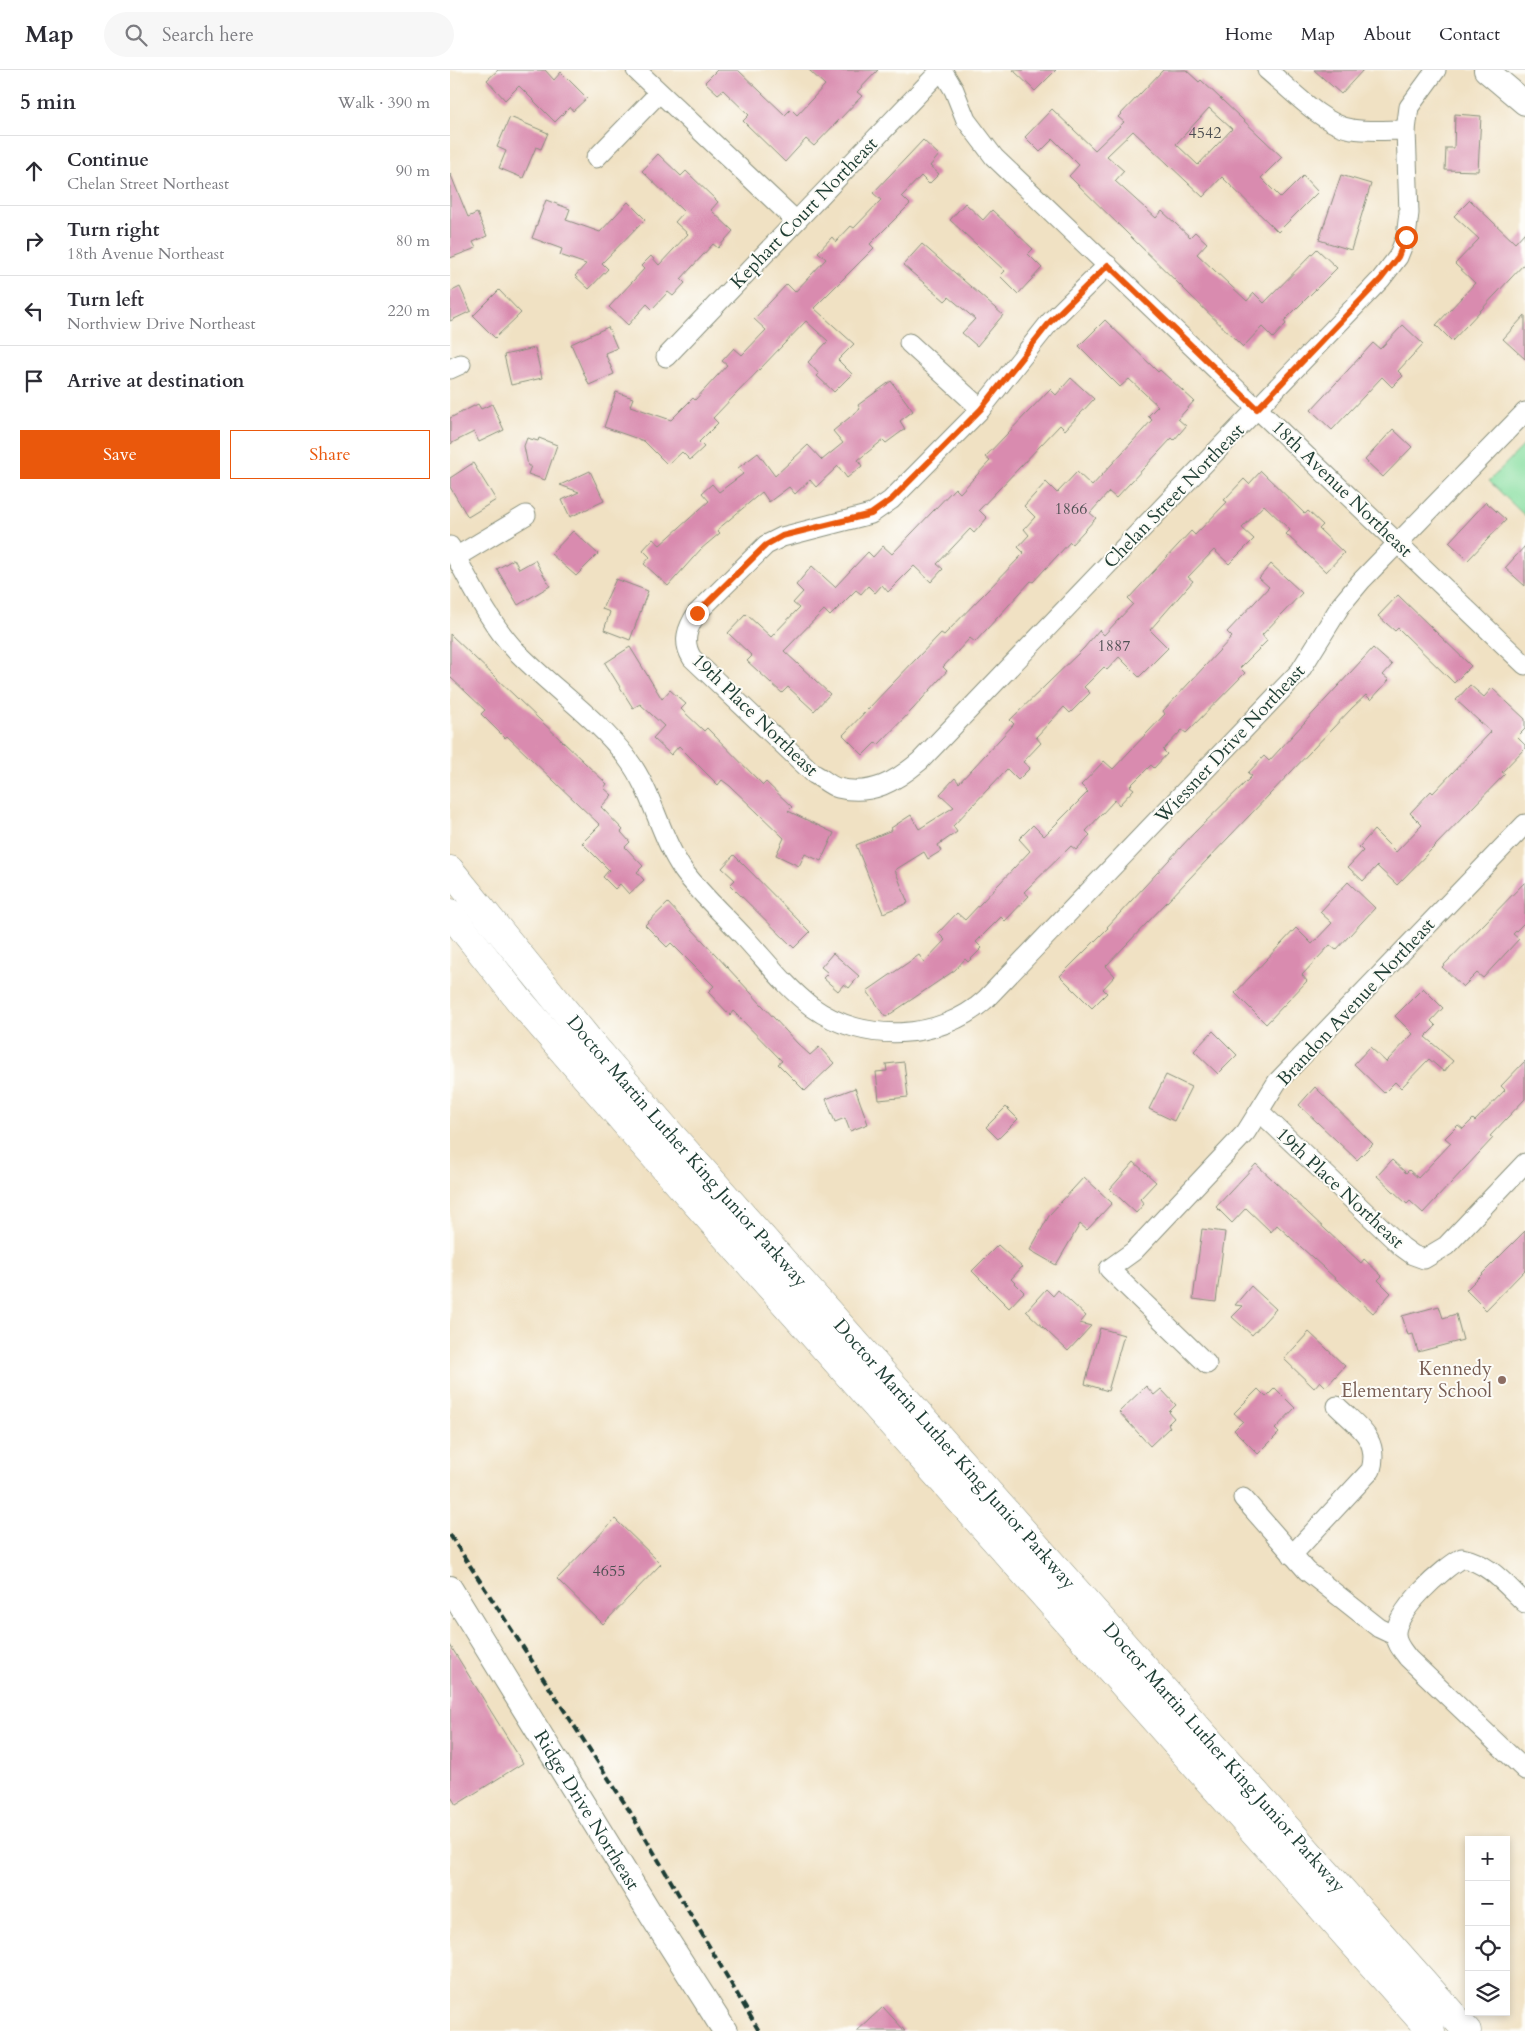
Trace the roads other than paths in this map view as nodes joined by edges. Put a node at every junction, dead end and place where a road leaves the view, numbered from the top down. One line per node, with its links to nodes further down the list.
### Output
1 (636, 70): 6 (street)
2 (941, 70): 10 (street, Kephart Court Northeast); 11 (street, 18th Avenue Northeast)
3 (1267, 70): 8 (street)
4 (1436, 70): 8 (street, Chelan Street Northeast)
5 (1486, 70): 7 (street)
6 (659, 92): 9 (street); 10 (street)
7 (1525, 103)
8 (1406, 130): 15 (street, Chelan Street Northeast)
9 (596, 158)
10 (796, 222): 13 (street, Kephart Court Northeast)
11 (1108, 265): 14 (street); 15 (street, 18th Avenue Northeast)
12 (909, 342): 14 (street)
13 (666, 357)
14 (981, 409): 21 (street, 19th Place Northeast)
15 (1257, 409): 18 (street, 18th Avenue Northeast); 21 (street, Chelan Street Northeast)
16 (1525, 412): 18 (street, Wiessner Drive Northeast)
17 (526, 515): 19 (street)
18 (1398, 542): 19 (street, Wiessner Drive Northeast); 20 (street, 18th Avenue Northeast)
19 (453, 551)
20 (1525, 665)
21 (860, 790)
22 (1525, 824): 25 (street, Brandon Avenue Northeast)
23 (450, 870): 37 (highway, Doctor Martin Luther King Junior Parkway)
24 (450, 913): 36 (highway, Doctor Martin Luther King Junior Parkway)
25 (1260, 1112): 26 (street, 19th Place Northeast); 27 (street, Brandon Avenue Northeast)
26 (1525, 1163)
27 (1207, 1364)
28 (1337, 1406): 30 (street)
29 (1242, 1498): 30 (street)
30 (1292, 1555): 33 (street)
31 (450, 1588): 35 (street, Ridge Drive Northeast)
32 (1525, 1603): 33 (street)
33 (1396, 1636): 34 (street)
34 (1525, 1770)
35 (725, 2031)
36 (1431, 2031)
37 (1468, 2031)

